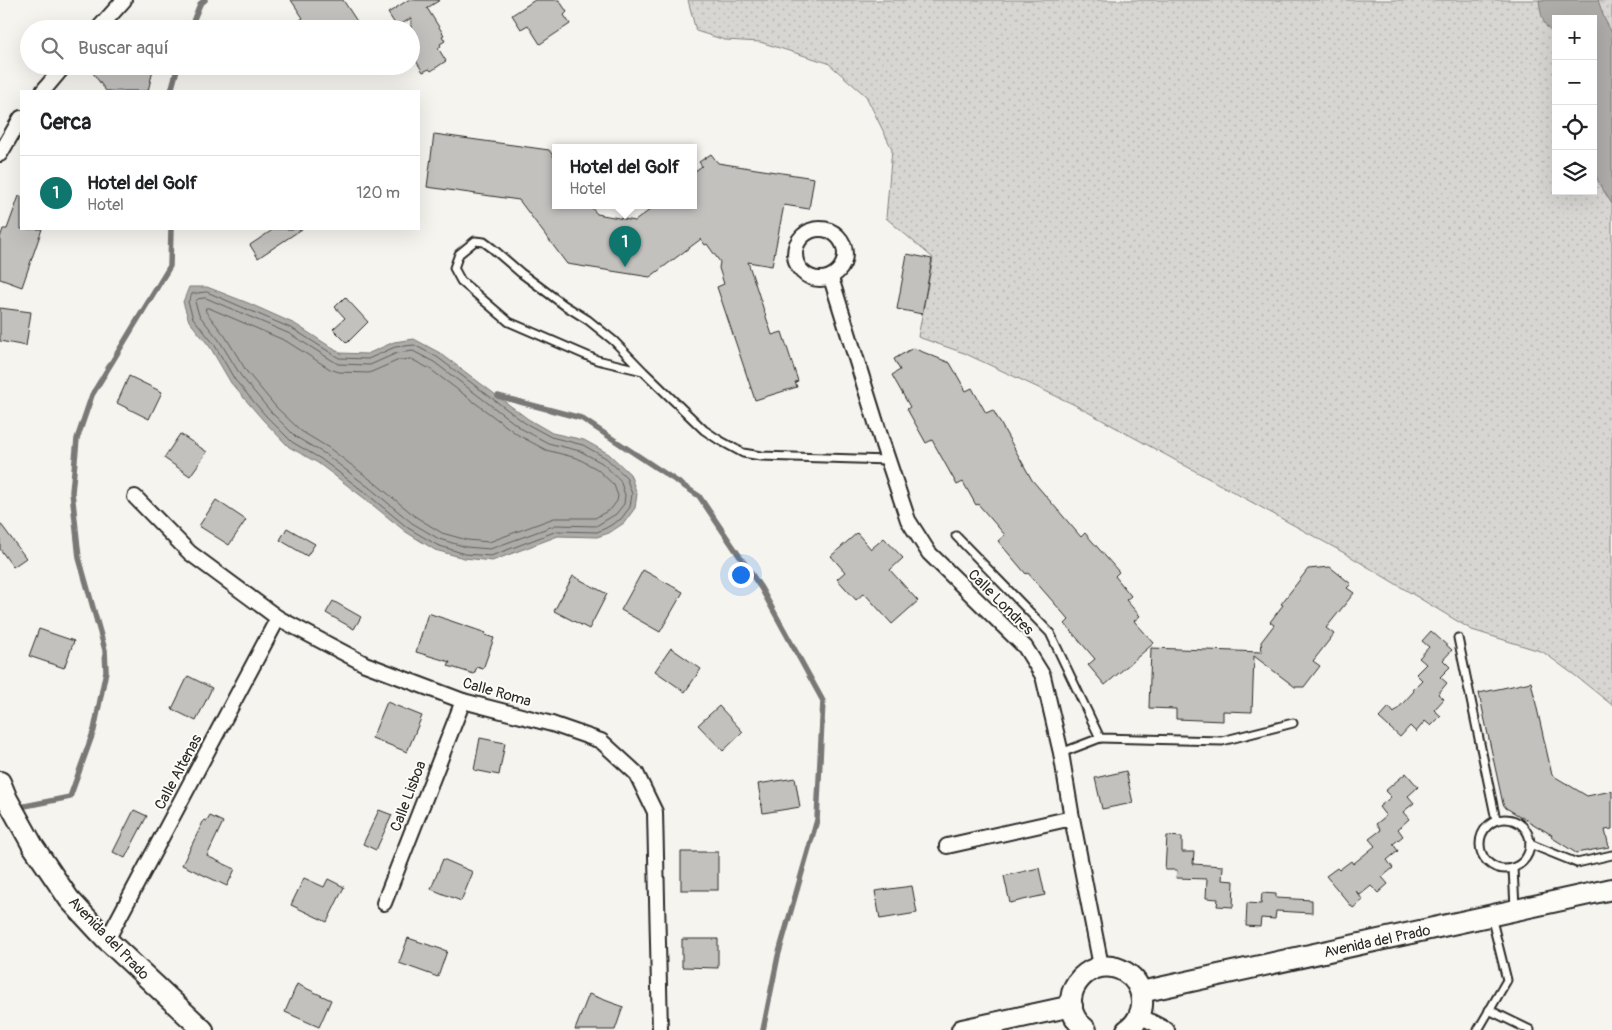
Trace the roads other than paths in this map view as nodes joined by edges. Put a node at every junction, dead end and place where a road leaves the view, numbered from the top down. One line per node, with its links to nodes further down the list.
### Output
1 (124, 0): 2 (street)
2 (106, 20)
3 (56, 75): 4 (street)
4 (44, 90)
5 (20, 120): 6 (street)
6 (0, 154)
7 (831, 278): 9 (street, Calle Londres)
8 (643, 371): 8 (lane); 9 (lane)
9 (888, 460): 17 (street, Calle Londres)
10 (135, 497): 12 (street, Calle Roma)
11 (956, 536): 16 (lane)
12 (278, 618): 14 (street, Calle Roma); 29 (street, Calle Altenas)
13 (1458, 638): 20 (lane)
14 (463, 701): 26 (street, Calle Lisboa); 36 (street, Calle Roma)
15 (1293, 723): 16 (lane)
16 (1100, 738): 17 (lane)
17 (1062, 753): 19 (street, Calle Londres)
18 (0, 782): 29 (street, Avenida del Prado)
19 (1072, 818): 22 (street); 30 (street, Calle Londres)
20 (1496, 820): 21 (lane); 24 (lane)
21 (1530, 844): 23 (lane); 24 (lane)
22 (947, 846)
23 (1612, 856)
24 (1513, 868): 27 (lane)
25 (1612, 889): 27 (street, Avenida del Prado)
26 (384, 903)
27 (1515, 911): 28 (street, Avenida del Prado)
28 (1491, 916): 31 (street, Avenida del Prado); 33 (lane)
29 (107, 940): 35 (street, Avenida del Prado)
30 (1101, 966): 31 (street); 32 (street)
31 (1141, 992): 34 (street)
32 (1072, 1006): 37 (street); 38 (street)
33 (1489, 1010): 40 (lane); 41 (lane)
34 (1134, 1023): 39 (street)
35 (203, 1030)
36 (660, 1030)
37 (962, 1030)
38 (1086, 1030)
39 (1167, 1030)
40 (1478, 1030)
41 (1530, 1030)

